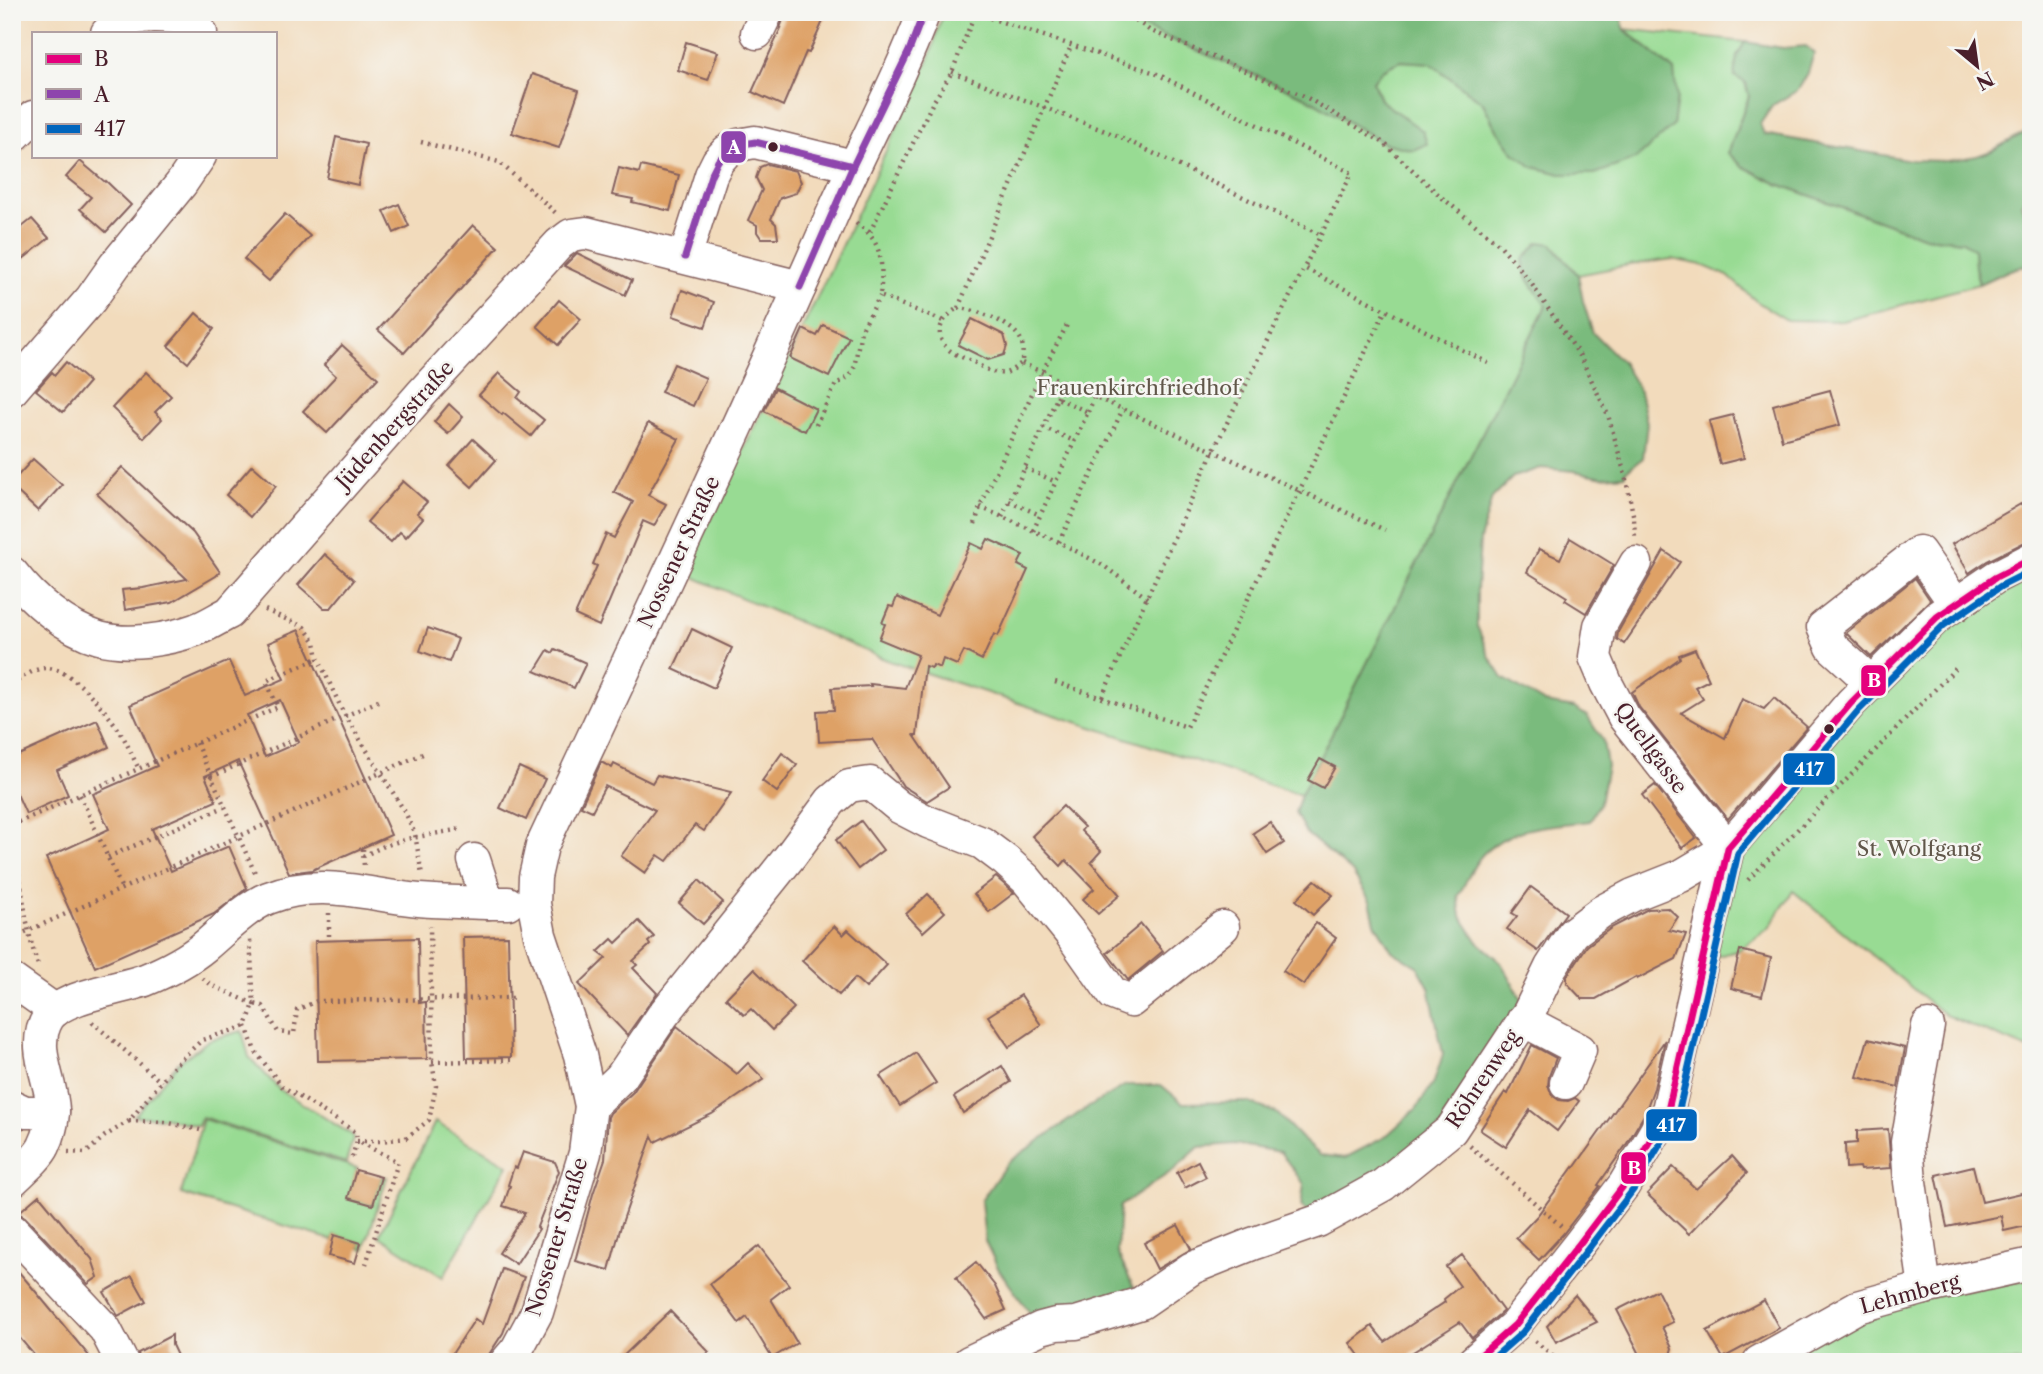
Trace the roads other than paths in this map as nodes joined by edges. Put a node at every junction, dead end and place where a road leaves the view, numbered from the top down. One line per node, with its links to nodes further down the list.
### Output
1 (924, 12): 7 (street, Nossener Straße)
2 (108, 32): 3 (street)
3 (200, 32)
4 (32, 118): 5 (street)
5 (12, 138)
6 (199, 158): 10 (street)
7 (853, 166): 8 (street); 9 (street, Nossener Straße)
8 (685, 257): 9 (street); 13 (street, Jüdenbergstraße)
9 (800, 287): 19 (street, Nossener Straße)
10 (12, 390)
11 (2031, 559): 14 (street)
12 (1636, 563): 16 (street, Quellgasse)
13 (12, 573)
14 (1956, 605): 15 (street); 15 (street)
15 (1872, 682): 16 (street)
16 (1728, 848): 23 (street, Röhrenweg); 36 (street)
17 (474, 860): 18 (street)
18 (488, 903): 19 (street); 22 (street)
19 (534, 904): 27 (street, Nossener Straße)
20 (1223, 927): 27 (street)
21 (12, 980): 22 (street)
22 (63, 1006): 28 (street)
23 (1523, 1020): 25 (street); 35 (street, Röhrenweg)
24 (1928, 1026): 32 (street)
25 (1566, 1083)
26 (12, 1106): 28 (street)
27 (591, 1106): 34 (street, Nossener Straße)
28 (53, 1112): 29 (street)
29 (30, 1163)
30 (12, 1230): 33 (street)
31 (2031, 1264): 32 (street, Lehmberg)
32 (1925, 1288): 37 (street, Lehmberg)
33 (122, 1362)
34 (506, 1362)
35 (969, 1362)
36 (1473, 1362)
37 (1759, 1362)

